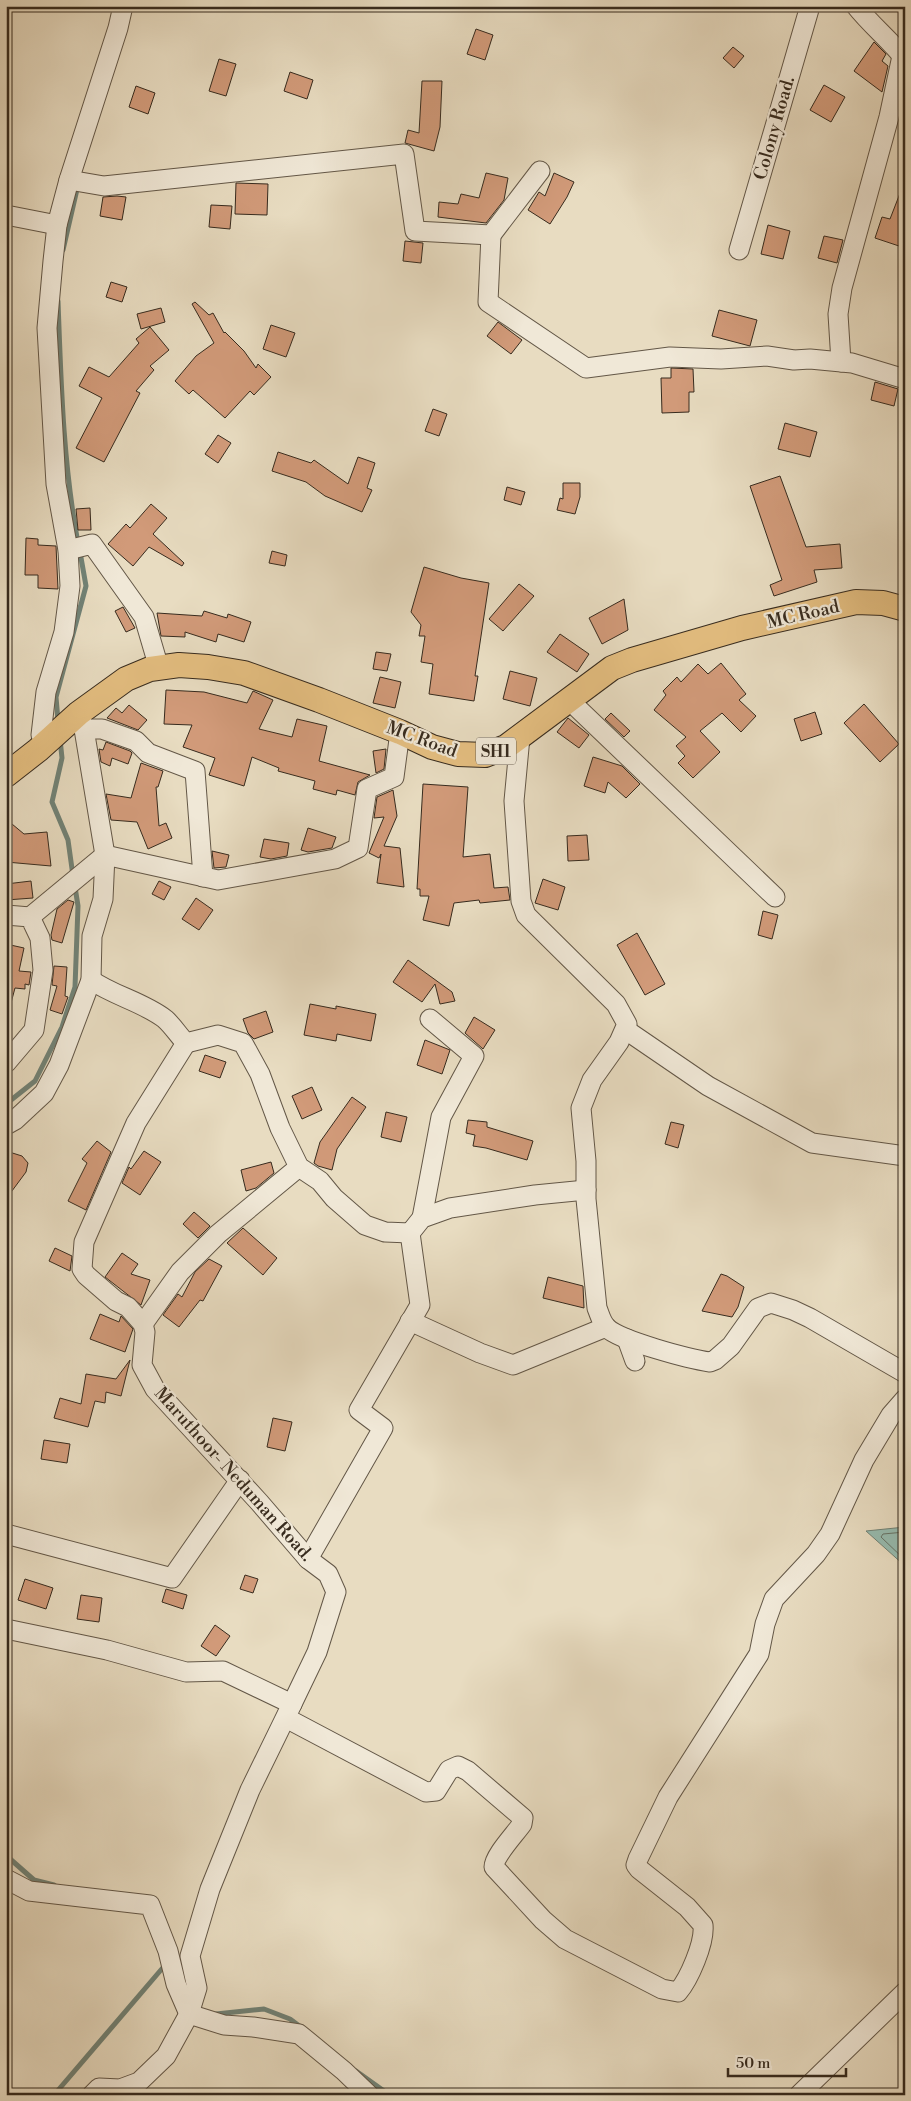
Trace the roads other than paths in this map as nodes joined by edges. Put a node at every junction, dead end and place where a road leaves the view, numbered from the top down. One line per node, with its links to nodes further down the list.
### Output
1 (123, 6): 6 (street)
2 (810, 6): 10 (street, Colony Road.)
3 (856, 6): 4 (street)
4 (903, 58): 11 (street)
5 (540, 170): 9 (street)
6 (69, 180): 8 (street); 9 (street)
7 (6, 215): 8 (street)
8 (57, 225): 13 (street)
9 (491, 235): 11 (street)
10 (739, 250)
11 (841, 362): 12 (street)
12 (905, 379)
13 (68, 550): 15 (street); 20 (street)
14 (905, 609): 16 (main road, MC Road / SH1)
15 (159, 668): 17 (main road, MC Road / SH1); 18 (main road, MC Road / SH1)
16 (569, 700): 19 (main road, MC Road / SH1); 24 (street)
17 (82, 721): 20 (main road, MC Road / SH1); 22 (street); 23 (street)
18 (400, 732): 19 (main road, MC Road / SH1); 23 (street)
19 (520, 737): 29 (street)
20 (40, 743): 21 (main road, MC Road / SH1)
21 (6, 775)
22 (105, 855): 23 (street); 26 (street); 27 (street)
23 (203, 877)
24 (775, 896)
25 (6, 915): 26 (street)
26 (30, 917): 31 (street)
27 (91, 980): 30 (street); 32 (street)
28 (430, 1019): 36 (street)
29 (626, 1030): 33 (street); 35 (street)
30 (186, 1043): 34 (street); 39 (street)
31 (6, 1063)
32 (6, 1124)
33 (905, 1156)
34 (300, 1167): 37 (street); 39 (street)
35 (586, 1190): 36 (street); 40 (street)
36 (422, 1218): 37 (street)
37 (410, 1233): 38 (street)
38 (410, 1321): 40 (street); 47 (street)
39 (144, 1324): 45 (street, Maruthoor- Neduman Road.)
40 (606, 1327): 41 (street)
41 (627, 1339): 42 (street); 43 (street)
42 (635, 1361)
43 (905, 1373)
44 (905, 1399): 49 (street)
45 (240, 1480): 46 (street); 47 (street, Maruthoor- Neduman Road.)
46 (6, 1534)
47 (308, 1559): 49 (street, Maruthoor- Neduman Road.)
48 (6, 1629): 49 (street)
49 (289, 1711): 52 (street, Maruthoor- Neduman Road.)
50 (6, 1879): 52 (street)
51 (905, 1992): 55 (street)
52 (189, 2014): 53 (street); 54 (street)
53 (92, 2095)
54 (369, 2095)
55 (799, 2095)

